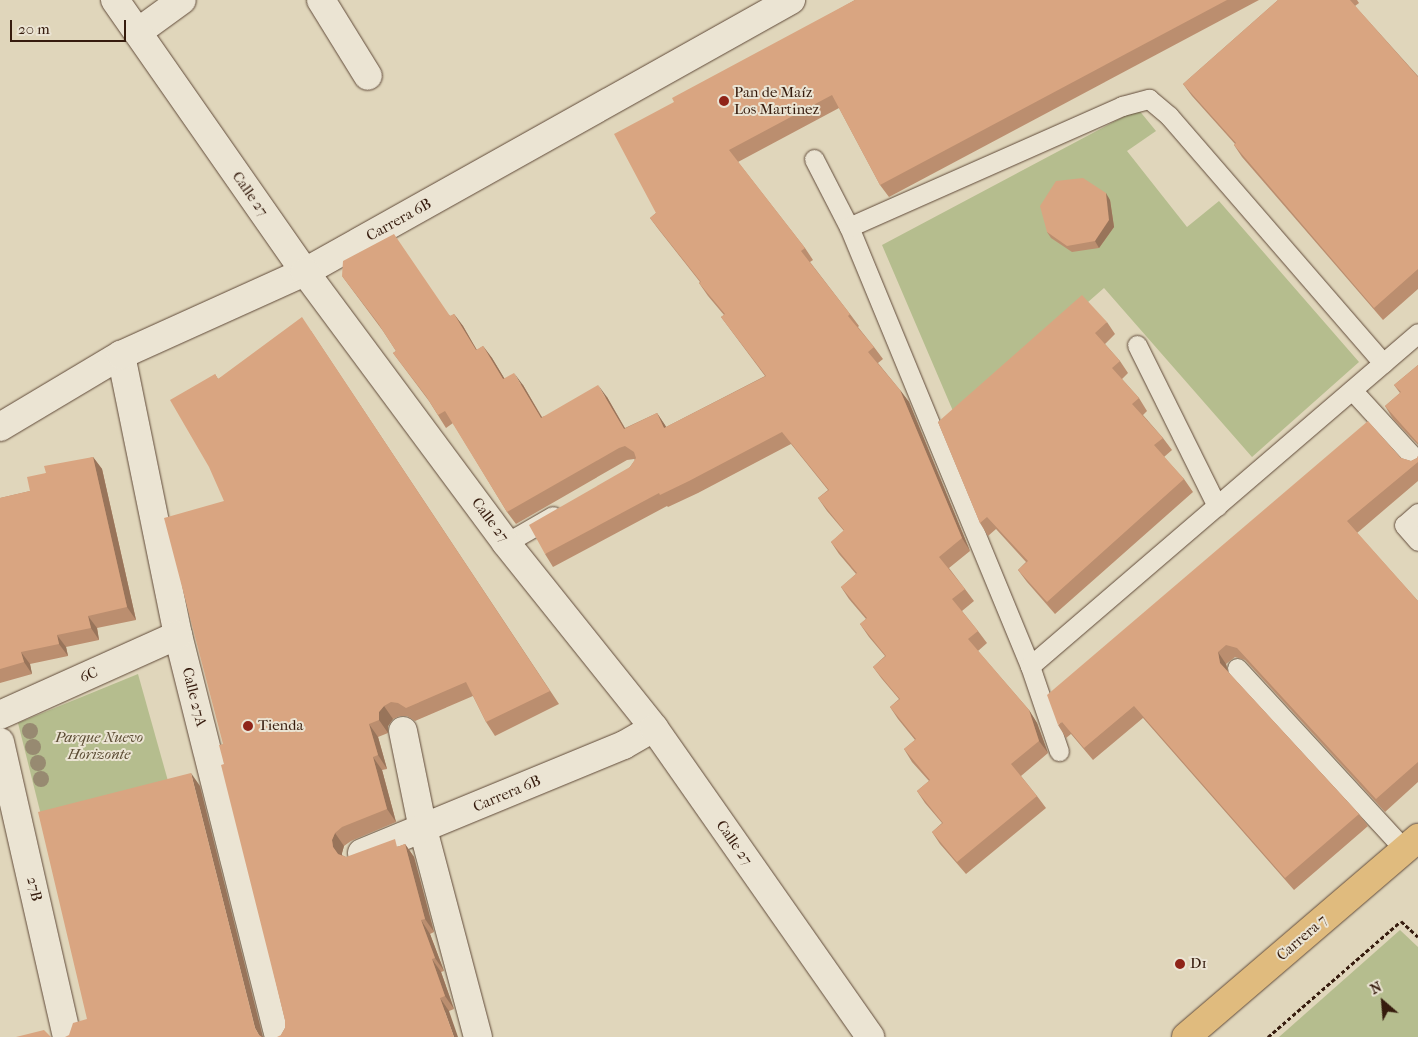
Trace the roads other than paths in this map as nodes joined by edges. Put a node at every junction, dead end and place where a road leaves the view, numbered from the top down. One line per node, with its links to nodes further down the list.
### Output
1 (115, 0): 5 (street, Calle 27)
2 (182, 0): 5 (street)
3 (321, 0): 6 (street)
4 (791, 0): 9 (street, Carrera 6B)
5 (138, 32): 9 (street, Calle 27)
6 (368, 76)
7 (814, 159): 8 (lane)
8 (849, 227): 13 (lane); 23 (lane)
9 (305, 272): 12 (street, Carrera 6B); 21 (street, Calle 27)
10 (1418, 333): 13 (lane)
11 (1137, 345): 18 (lane)
12 (121, 355): 15 (street, Carrera 6B); 22 (street, Calle 27A)
13 (1383, 363): 14 (lane)
14 (1352, 390): 16 (lane); 18 (lane)
15 (0, 427)
16 (1418, 462)
17 (572, 504): 21 (lane)
18 (1217, 506): 23 (lane)
19 (1418, 513): 20 (lane)
20 (1418, 541)
21 (506, 543): 26 (street, Calle 27)
22 (178, 635): 25 (street, 6C); 34 (street, Calle 27A)
23 (1030, 666): 29 (lane)
24 (1237, 668): 31 (lane)
25 (0, 715)
26 (654, 728): 30 (street, Carrera 6B); 36 (street, Calle 27)
27 (403, 731): 30 (street)
28 (0, 742): 33 (street, 27B)
29 (1058, 751)
30 (422, 830): 32 (street, Carrera 6B); 35 (street)
31 (1412, 844): 37 (main road, Carrera 7)
32 (357, 855)
33 (67, 1037)
34 (279, 1037)
35 (478, 1037)
36 (870, 1037)
37 (1186, 1037)

